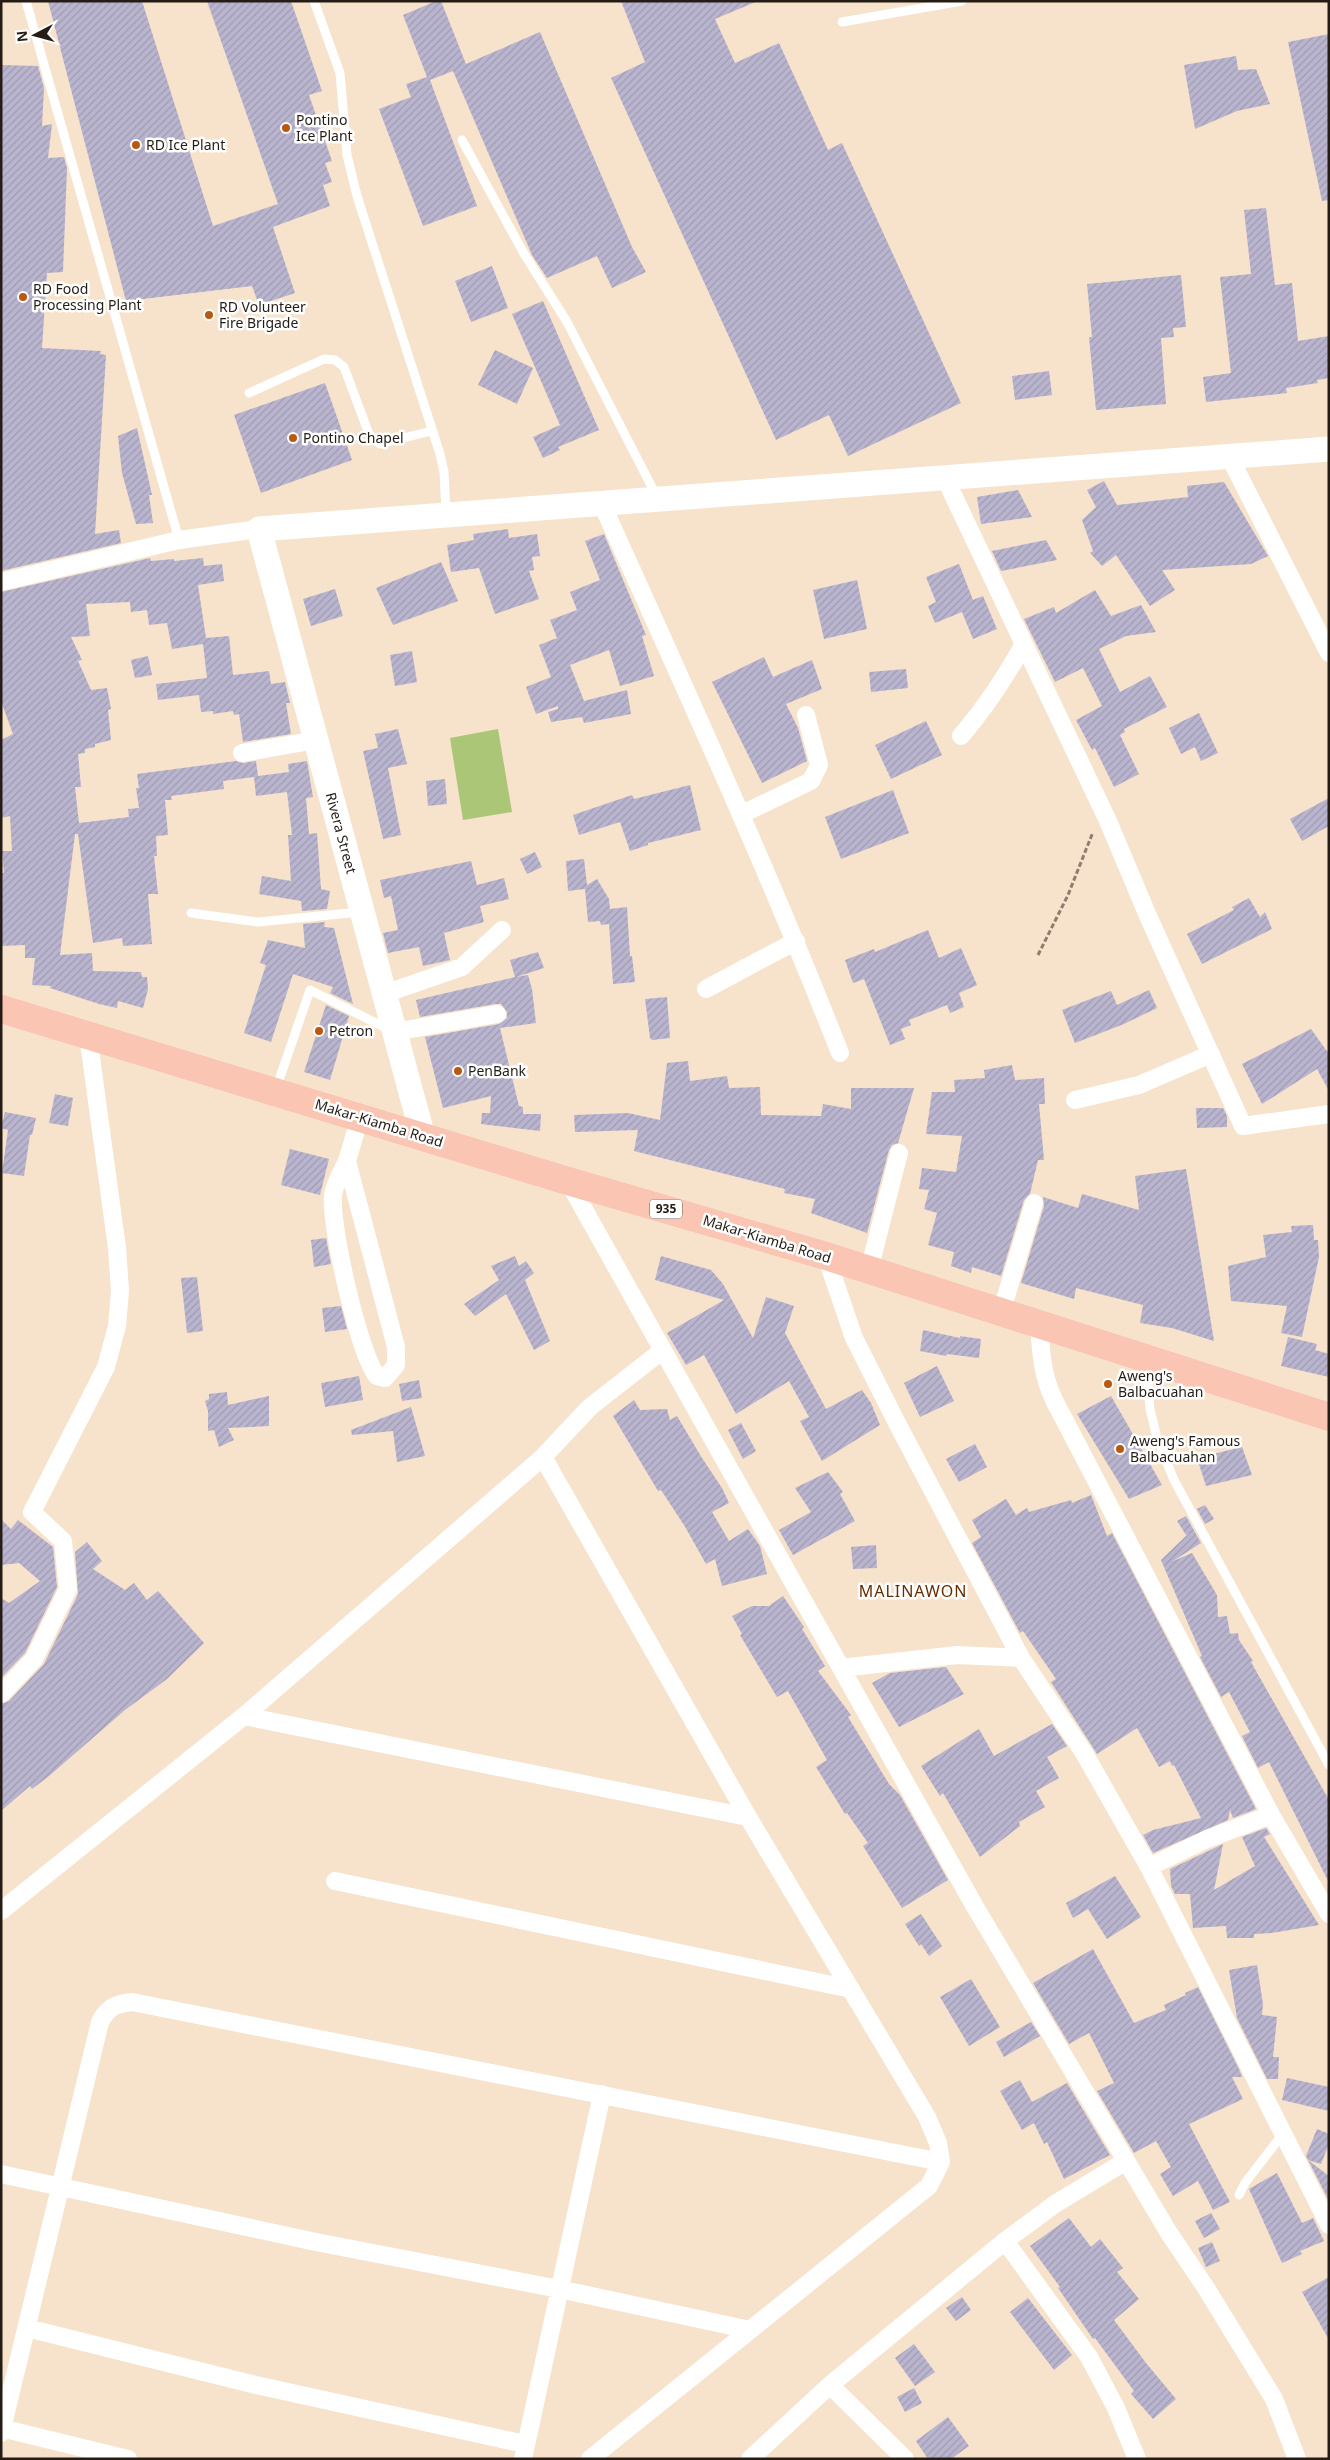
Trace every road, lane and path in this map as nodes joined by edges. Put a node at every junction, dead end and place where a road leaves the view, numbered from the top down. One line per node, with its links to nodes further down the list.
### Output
1 (26, 1): 15 (lane)
2 (314, 1): 7 (lane)
3 (962, 1): 4 (lane)
4 (842, 22)
5 (462, 140): 11 (lane)
6 (249, 393): 7 (lane)
7 (432, 431): 13 (lane)
8 (1329, 449): 9 (street)
9 (1229, 456): 10 (street); 18 (street)
10 (945, 478): 11 (street); 17 (street)
11 (658, 500): 12 (street)
12 (602, 504): 13 (street); 24 (street)
13 (446, 516): 14 (street)
14 (259, 529): 15 (street); 21 (street, Rivera Street)
15 (179, 540): 16 (street)
16 (1, 582)
17 (1024, 644): 20 (street); 23 (street)
18 (1329, 653)
19 (806, 715): 24 (street)
20 (961, 736)
21 (316, 740): 22 (street); 25 (street, Rivera Street)
22 (242, 753)
23 (1102, 808): 29 (path); 37 (street)
24 (742, 814): 28 (street)
25 (362, 912): 26 (lane); 31 (street, Rivera Street)
26 (190, 913)
27 (502, 930): 31 (street)
28 (796, 941): 30 (street); 36 (street)
29 (1038, 955)
30 (706, 988)
31 (384, 994): 34 (street, Rivera Street)
32 (1, 1009): 35 (main road, Makar-Kiamba Road / 935)
33 (497, 1014): 34 (street)
34 (394, 1032): 38 (lane); 42 (street, Rivera Street)
35 (88, 1035): 38 (main road, Makar-Kiamba Road / 935); 57 (street)
36 (840, 1053)
37 (1211, 1054): 39 (street); 40 (street)
38 (275, 1091): 41 (main road, Makar-Kiamba Road / 935)
39 (1075, 1100)
40 (1329, 1114)
41 (360, 1117): 42 (main road, Makar-Kiamba Road / 935); 44 (street)
42 (423, 1137): 45 (main road, Makar-Kiamba Road / 935)
43 (899, 1153): 48 (street)
44 (348, 1161): 44 (street)
45 (568, 1181): 47 (main road, Makar-Kiamba Road / 935); 51 (street)
46 (1034, 1203): 49 (street)
47 (826, 1256): 48 (main road, Makar-Kiamba Road / 935); 55 (street)
48 (869, 1270): 49 (main road, Makar-Kiamba Road / 935)
49 (1001, 1313): 50 (main road, Makar-Kiamba Road / 935)
50 (1039, 1325): 52 (main road, Makar-Kiamba Road / 935); 60 (street)
51 (663, 1350): 54 (street); 56 (street)
52 (1146, 1359): 53 (main road, Makar-Kiamba Road / 935); 59 (lane)
53 (1326, 1421)
54 (543, 1457): 58 (street); 61 (street)
55 (1020, 1658): 56 (street); 62 (street)
56 (841, 1668): 69 (street)
57 (1, 1694)
58 (244, 1716): 61 (street); 64 (street)
59 (1329, 1765)
60 (1271, 1815): 62 (street); 65 (street)
61 (748, 1817): 66 (street)
62 (1149, 1867): 68 (street)
63 (335, 1881): 66 (street)
64 (1, 1911)
65 (1329, 1914)
66 (851, 1990): 70 (street)
67 (602, 2094): 70 (street); 72 (street); 76 (street)
68 (1282, 2135): 73 (lane); 74 (street)
69 (1126, 2161): 75 (street); 87 (street)
70 (941, 2162): 78 (street)
71 (1, 2174): 72 (street)
72 (62, 2186): 76 (street); 77 (street)
73 (1239, 2195)
74 (1329, 2225)
75 (1005, 2241): 79 (street); 86 (street)
76 (559, 2289): 78 (street); 81 (street)
77 (27, 2328): 80 (street); 81 (street)
78 (750, 2330): 83 (street)
79 (830, 2385): 84 (street); 85 (street)
80 (2, 2430): 82 (street)
81 (524, 2452)
82 (128, 2459)
83 (590, 2459)
84 (750, 2459)
85 (905, 2459)
86 (1137, 2459)
87 (1297, 2459)

